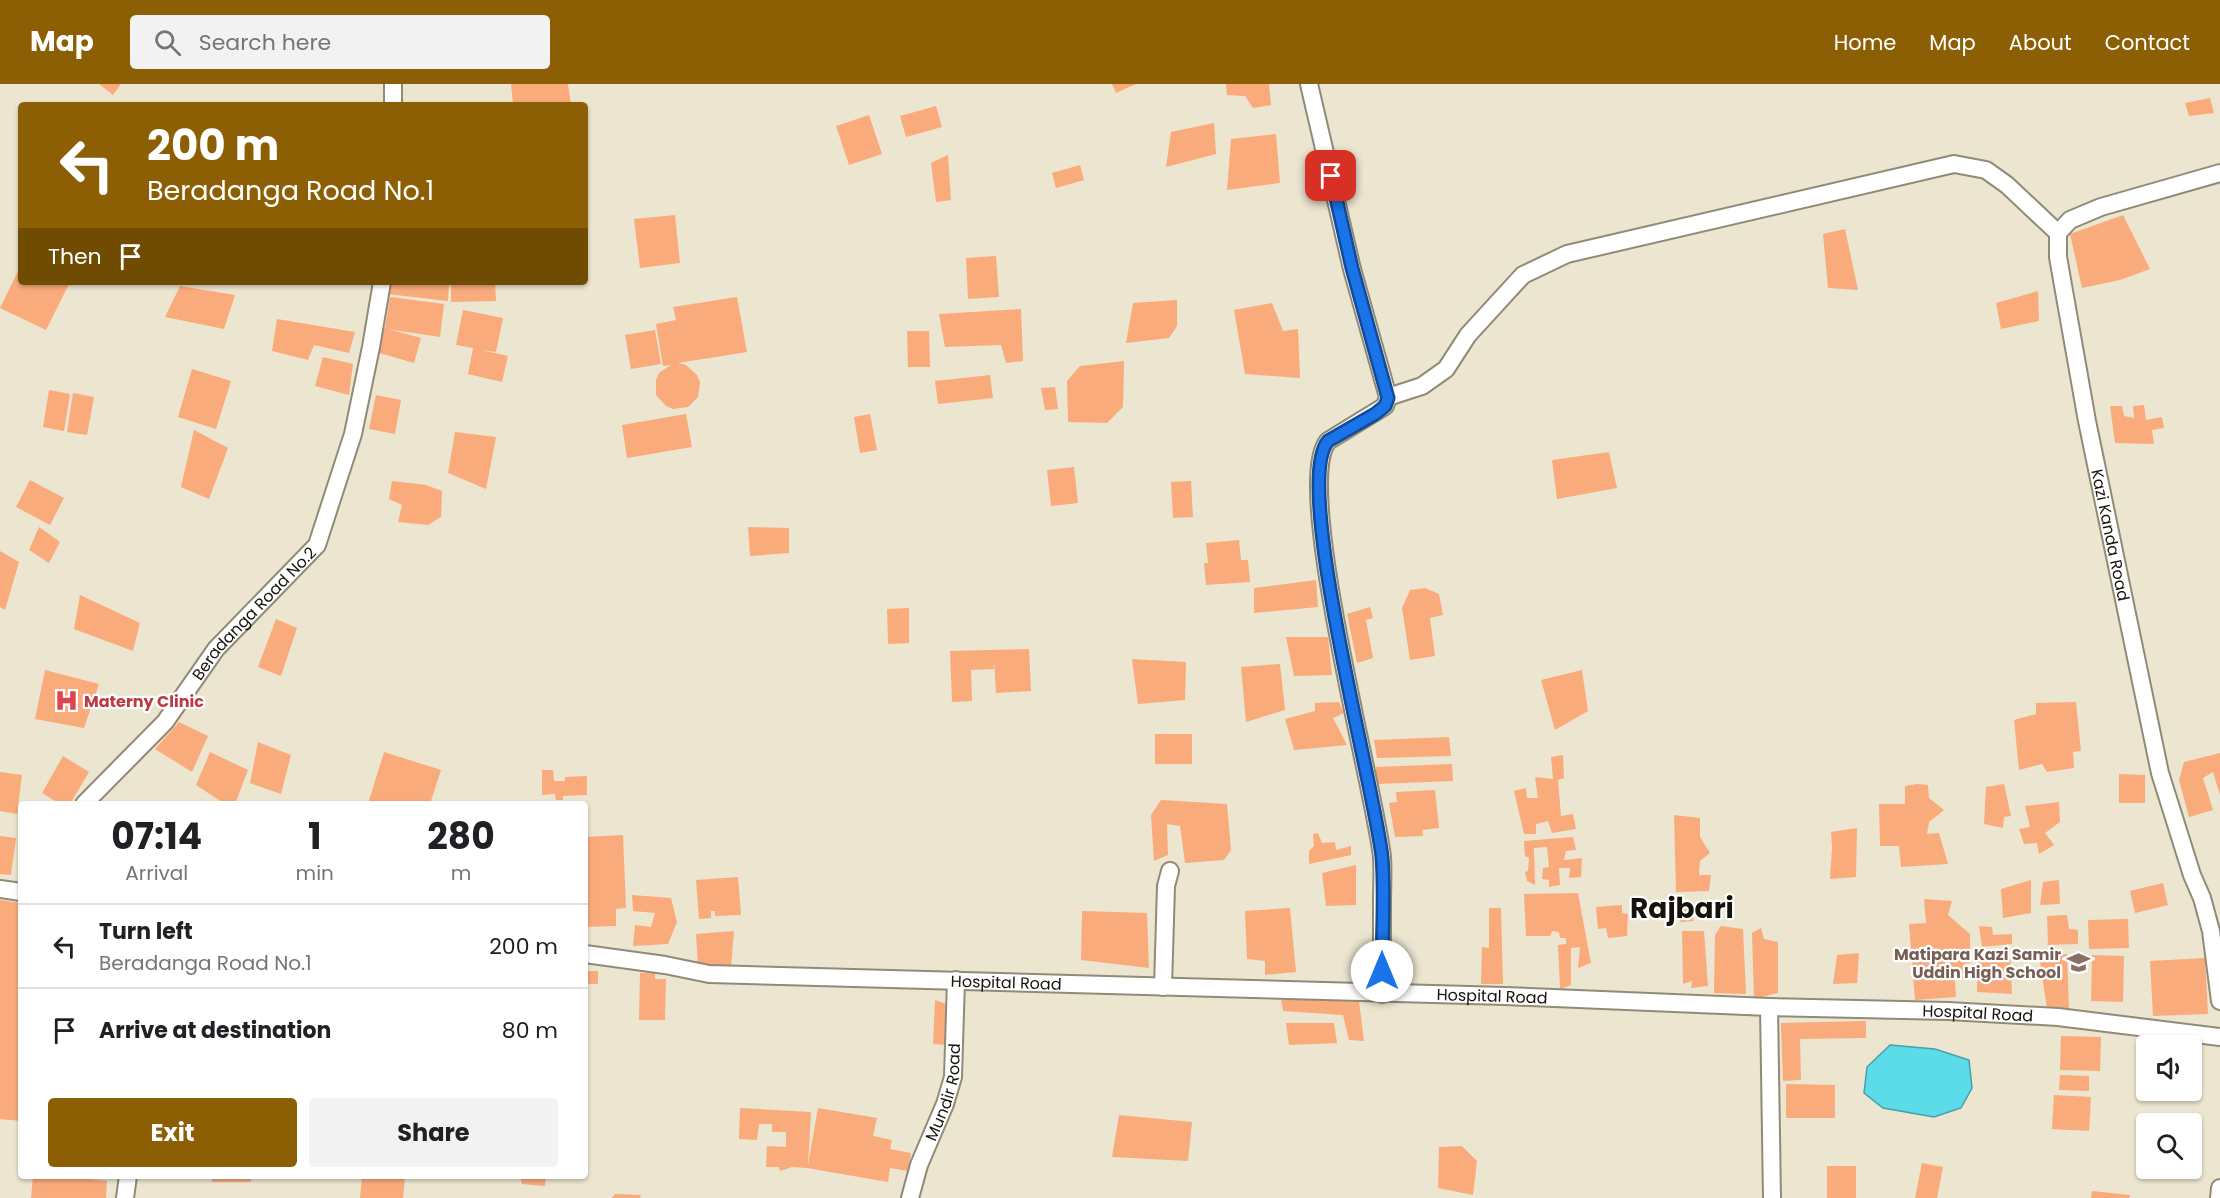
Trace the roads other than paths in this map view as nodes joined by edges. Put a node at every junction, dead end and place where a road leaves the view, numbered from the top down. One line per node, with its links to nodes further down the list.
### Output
1 (393, 84): 3 (street)
2 (1309, 84): 7 (street)
3 (393, 102)
4 (2220, 173): 5 (street)
5 (2058, 233): 7 (street); 16 (street, Kazi Kanda Road)
6 (381, 285): 8 (street, Beradanga Road No.2)
7 (1388, 398): 15 (street)
8 (87, 801)
9 (1170, 871): 14 (street)
10 (0, 889): 11 (street)
11 (18, 892)
12 (588, 954): 13 (street, Hospital Road)
13 (956, 981): 14 (street, Hospital Road); 22 (street, Mundir Road)
14 (1163, 987): 15 (street, Hospital Road)
15 (1382, 994): 17 (street, Hospital Road)
16 (2220, 1001)
17 (1769, 1007): 18 (street, Hospital Road); 23 (street)
18 (2220, 1036)
19 (128, 1179): 21 (street)
20 (2220, 1188): 24 (street)
21 (125, 1198)
22 (910, 1198)
23 (1772, 1198)
24 (2219, 1198)

